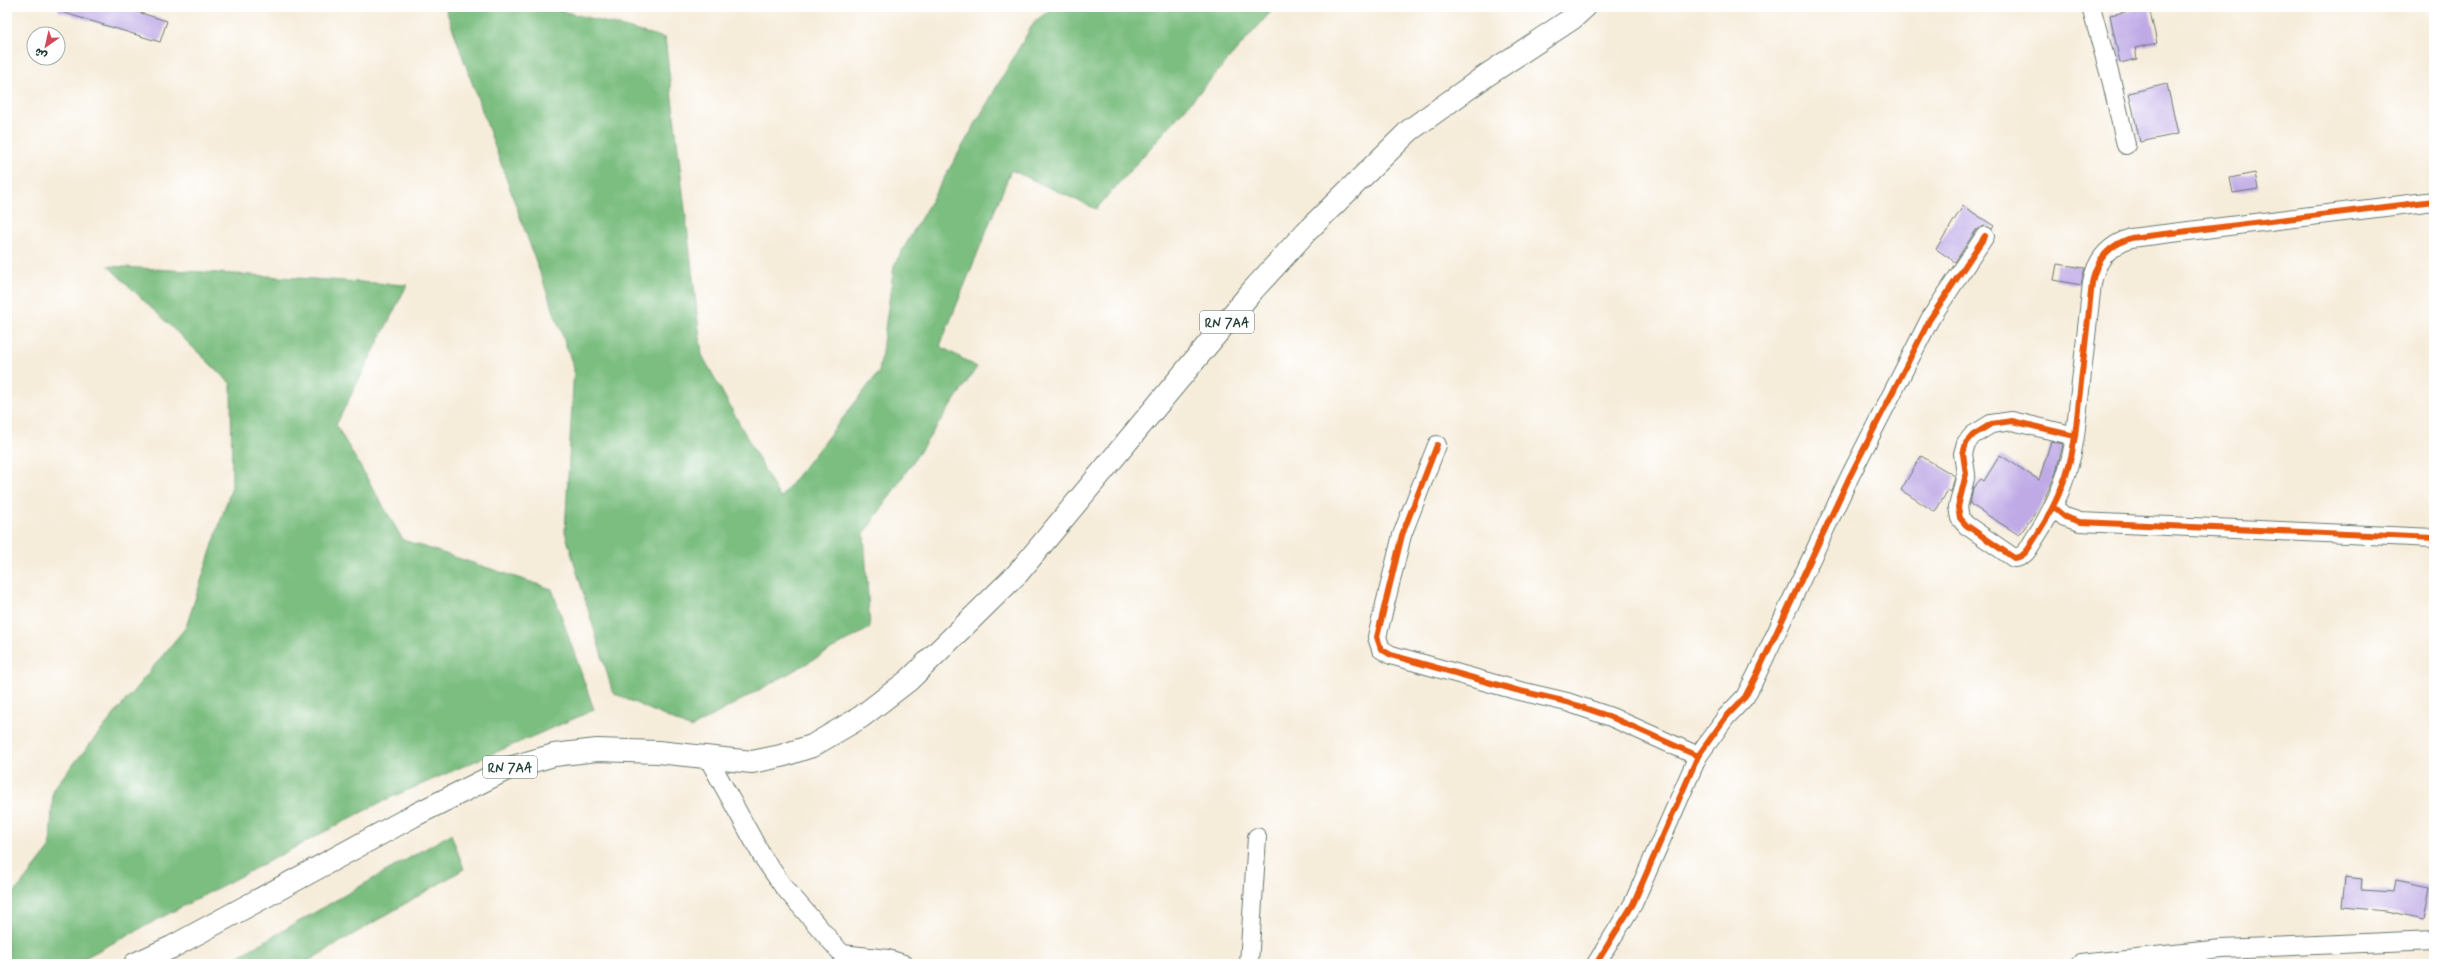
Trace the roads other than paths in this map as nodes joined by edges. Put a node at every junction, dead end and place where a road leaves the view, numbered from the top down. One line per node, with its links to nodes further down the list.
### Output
1 (1585, 7): 11 (main road, RN 7AA)
2 (2091, 7): 3 (street)
3 (2126, 145)
4 (2434, 201): 6 (street)
5 (1985, 236): 10 (street)
6 (2075, 436): 8 (street); 8 (street)
7 (1437, 445): 10 (street)
8 (2054, 507): 9 (street)
9 (2434, 538)
10 (1698, 756): 18 (street)
11 (708, 758): 14 (street); 15 (main road, RN 7AA)
12 (1257, 837): 17 (street)
13 (2434, 940): 19 (street)
14 (843, 959): 16 (street)
15 (135, 964)
16 (904, 964)
17 (1249, 964)
18 (1596, 964)
19 (2080, 964)

